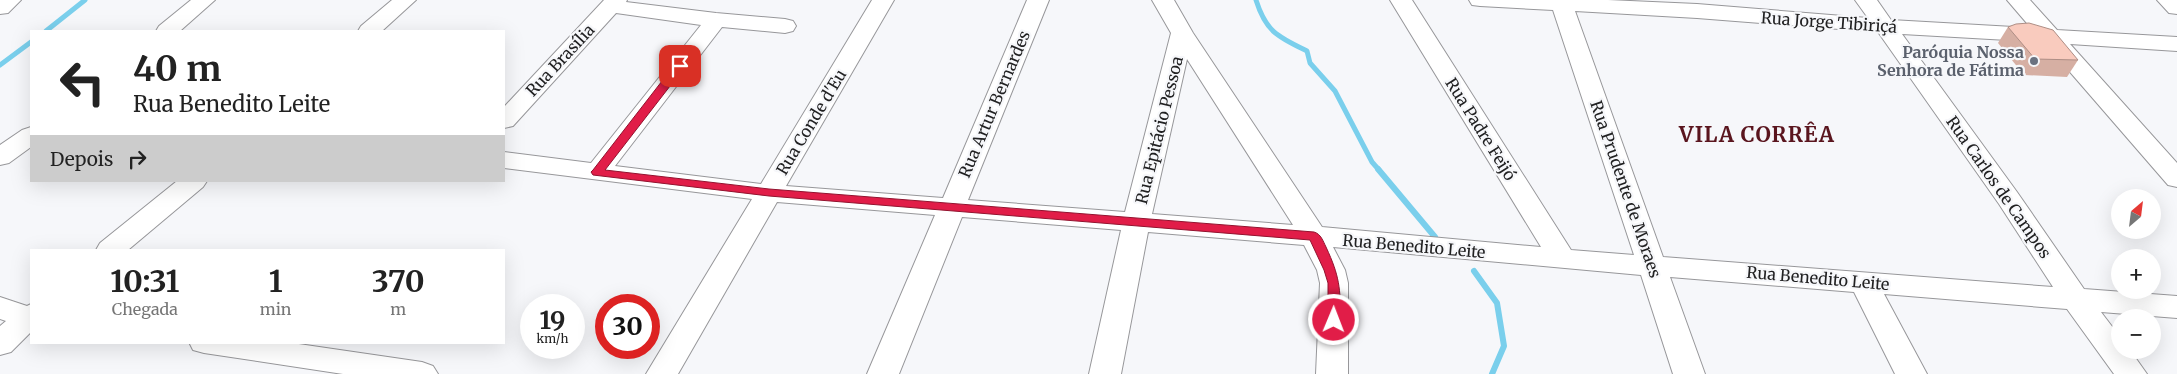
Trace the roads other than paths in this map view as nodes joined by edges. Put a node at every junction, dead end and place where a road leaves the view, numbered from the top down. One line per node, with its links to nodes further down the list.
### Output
1 (10, 0): 15 (street)
2 (204, 0): 20 (street)
3 (405, 0): 21 (street)
4 (883, 0): 32 (street, Rua Conde d'Eu)
5 (1038, 0): 33 (street, Rua Artur Bernardes)
6 (1164, 0): 22 (street)
7 (1401, 0): 37 (street, Rua Padre Feijó)
8 (1480, 0): 12 (street, Rua Jorge Tibiriçá)
9 (1866, 0): 19 (street, Rua Carlos de Campos)
10 (2018, 0): 23 (street)
11 (2168, 0): 16 (street)
12 (1561, 2): 14 (street, Rua Jorge Tibiriçá); 38 (street, Rua Prudente de Moraes)
13 (613, 3): 17 (street); 25 (street, Rua Brasília)
14 (1715, 7): 19 (street, Rua Jorge Tibiriçá)
15 (0, 8)
16 (2177, 8)
17 (716, 20): 18 (street); 29 (street)
18 (785, 26)
19 (1884, 26): 23 (street, Rua Jorge Tibiriçá); 40 (street, Rua Carlos de Campos)
20 (168, 30)
21 (370, 30)
22 (1182, 33): 34 (street, Rua Epitácio Pessoa); 35 (street)
23 (2049, 35): 24 (street, Rua Jorge Tibiriçá); 30 (street)
24 (2177, 44)
25 (505, 120)
26 (30, 136): 27 (street)
27 (0, 157)
28 (505, 160): 29 (street, Rua Benedito Leite)
29 (597, 172): 32 (street, Rua Benedito Leite)
30 (2177, 179)
31 (193, 182): 36 (street)
32 (769, 193): 33 (street, Rua Benedito Leite); 47 (street, Rua Conde d'Eu)
33 (951, 208): 34 (street, Rua Benedito Leite); 48 (street, Rua Artur Bernardes)
34 (1136, 222): 35 (street, Rua Benedito Leite); 49 (street, Rua Epitácio Pessoa)
35 (1314, 236): 37 (street, Rua Benedito Leite); 50 (street)
36 (111, 249)
37 (1562, 259): 38 (street, Rua Benedito Leite)
38 (1652, 265): 39 (street, Rua Benedito Leite); 51 (street, Rua Prudente de Moraes)
39 (1863, 282): 40 (street, Rua Benedito Leite); 52 (street)
40 (2075, 298): 41 (street, Rua Benedito Leite); 53 (street, Rua Carlos de Campos)
41 (2177, 306)
42 (0, 308): 43 (street)
43 (30, 317): 44 (street)
44 (0, 344)
45 (218, 344): 46 (street)
46 (422, 374)
47 (662, 374)
48 (883, 374)
49 (1105, 374)
50 (1332, 374)
51 (1689, 374)
52 (1911, 374)
53 (2131, 374)

